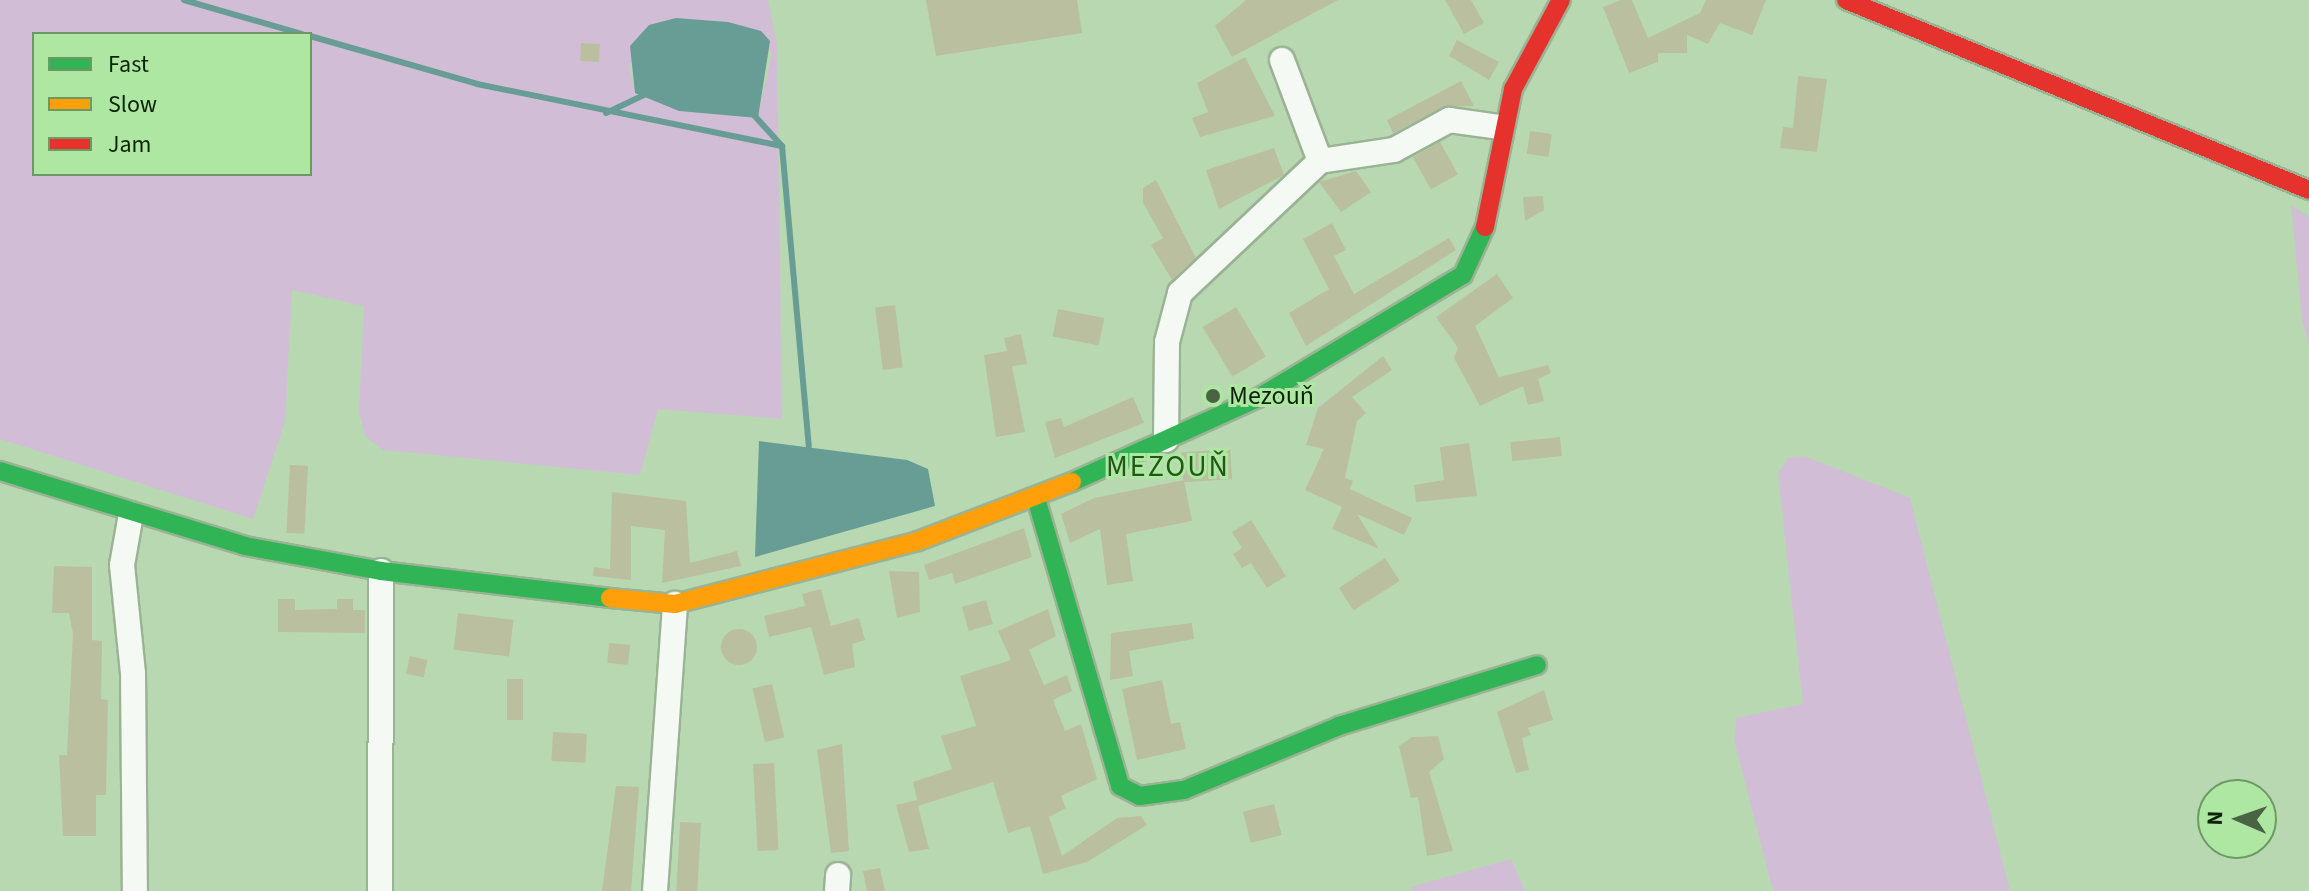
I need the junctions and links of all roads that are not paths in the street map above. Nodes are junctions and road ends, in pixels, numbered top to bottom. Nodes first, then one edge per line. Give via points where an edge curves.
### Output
1 (1561, 0) edge
2 (1846, 0) edge
3 (1282, 60) dead end
4 (1499, 127) junction
5 (1320, 161) junction
6 (2309, 190) edge
7 (1166, 440) junction
8 (0, 471) edge
9 (1036, 498) junction
10 (131, 514) junction
11 (381, 571) junction
12 (675, 604) junction
13 (1537, 665) dead end
14 (135, 891) edge
15 (380, 891) edge
16 (655, 891) edge

1 - 4 street
2 - 6 street
3 - 5 street
4 - 5 street via 1449,120 1394,150
4 - 7 street via 1480,251 1463,275 1258,398
5 - 7 street via 1180,293 1167,342
7 - 9 street
8 - 10 street
9 - 12 street via 918,541
9 - 13 street via 1120,786 1140,796 1184,790 1339,726
10 - 11 street via 245,546
10 - 14 street via 122,565 133,673
11 - 12 street
11 - 15 street
12 - 16 street

